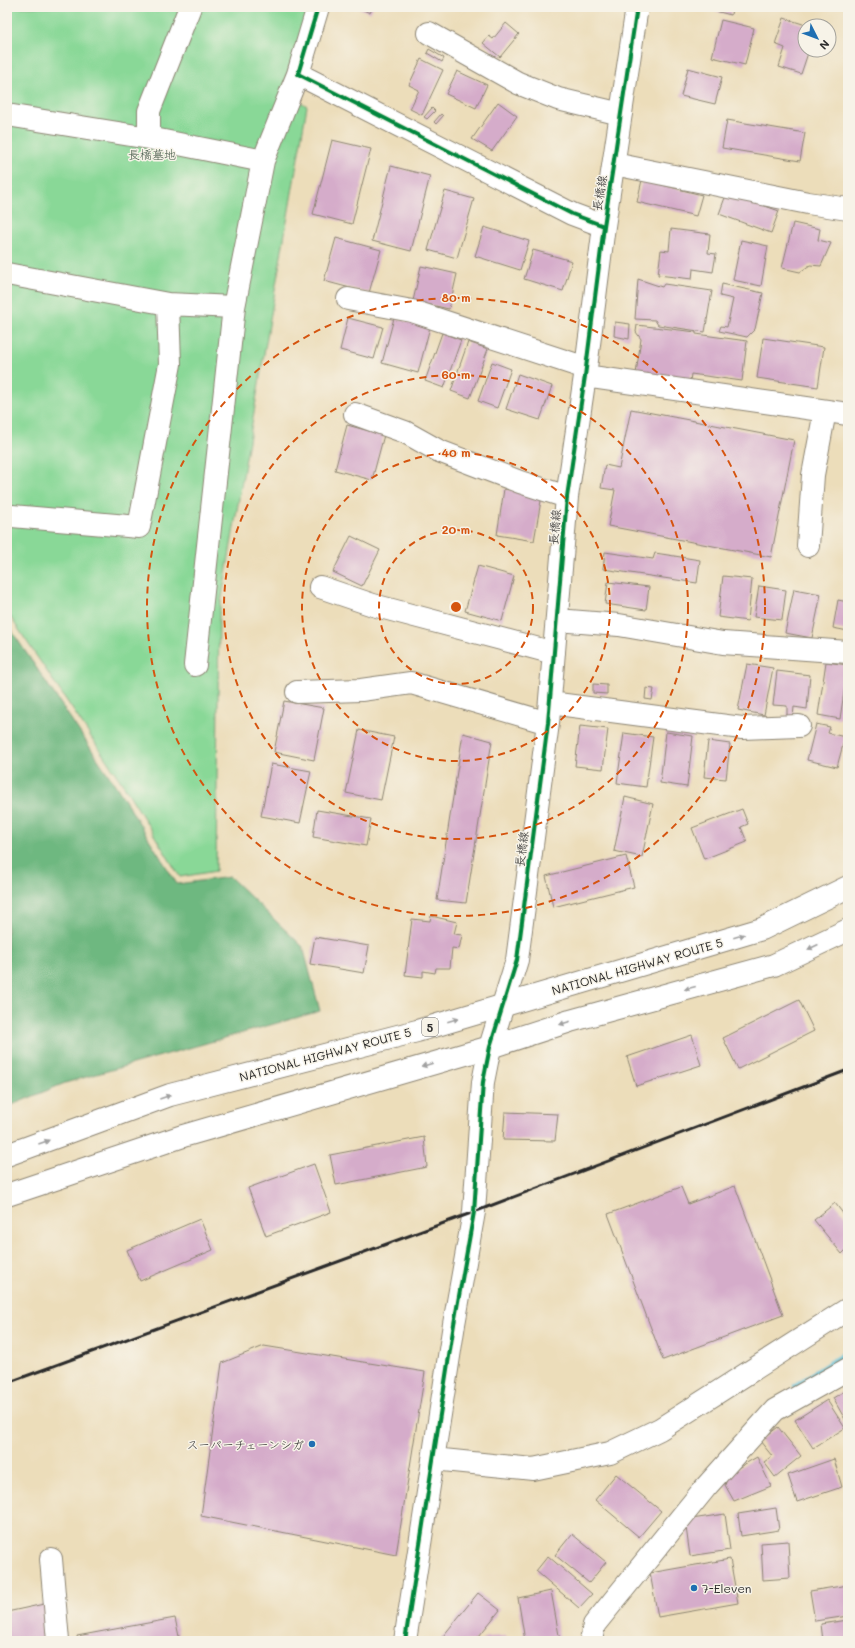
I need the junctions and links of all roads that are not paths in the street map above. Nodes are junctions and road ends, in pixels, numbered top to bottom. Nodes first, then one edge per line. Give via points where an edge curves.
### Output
1 (190, 7) edge
2 (318, 7) edge
3 (637, 7) edge
4 (429, 33) dead end
5 (298, 74) junction
6 (621, 114) junction
7 (7, 115) edge
8 (149, 138) junction
9 (263, 161) junction
10 (614, 164) junction
11 (848, 209) edge
12 (604, 226) junction
13 (7, 274) edge
14 (348, 300) dead end
15 (168, 304) junction
16 (234, 307) junction
17 (586, 372) junction
18 (825, 411) junction
19 (355, 414) dead end
20 (848, 414) edge
21 (567, 497) junction
22 (12, 516) dead end
23 (808, 546) dead end
24 (320, 587) dead end
25 (557, 620) junction
26 (848, 652) edge
27 (554, 653) junction
28 (195, 665) dead end
29 (297, 692) dead end
30 (549, 713) junction
31 (800, 726) dead end
32 (848, 887) edge
33 (848, 930) edge
34 (504, 1006) junction
35 (490, 1047) junction
36 (7, 1156) edge
37 (7, 1195) edge
38 (848, 1309) edge
39 (848, 1369) edge
40 (434, 1459) junction
41 (51, 1560) dead end
42 (58, 1641) edge
43 (405, 1641) edge
44 (591, 1641) edge

1 - 8 main road via 149,111
2 - 5 main road
3 - 6 main road, 長橋線
4 - 6 main road via 518,83 558,99
5 - 9 main road
5 - 12 main road via 572,214
6 - 10 main road, 長橋線
7 - 8 main road
8 - 9 main road
9 - 16 main road
10 - 11 main road
10 - 12 main road, 長橋線
12 - 17 main road, 長橋線
13 - 15 main road
14 - 17 main road via 412,311
15 - 16 main road
15 - 22 main road via 170,364 139,527
16 - 28 main road
17 - 18 main road
17 - 21 main road, 長橋線
18 - 20 main road
18 - 23 main road via 813,475
19 - 21 main road via 405,432 439,451
21 - 25 main road, 長橋線
24 - 27 main road via 373,606
25 - 26 main road via 619,625 723,643
25 - 27 main road, 長橋線
27 - 30 main road, 長橋線
29 - 30 main road via 361,690 411,684
30 - 31 main road via 742,728
30 - 34 main road, 長橋線 via 517,960
34 -> 32 main road, NATIONAL HIGHWAY ROUTE 5 / 5 via 762,929
33 -> 35 main road via 774,965 570,1021
34 - 35 main road, 長橋線
36 -> 34 main road, NATIONAL HIGHWAY ROUTE 5 / 5 via 170,1095
35 -> 37 main road via 183,1136
35 - 40 main road, 長橋線 via 483,1082 474,1212
38 - 40 main road via 660,1429 610,1453 533,1469
39 - 44 main road via 775,1410 705,1488 594,1625
40 - 43 main road, 長橋線
41 - 42 main road

